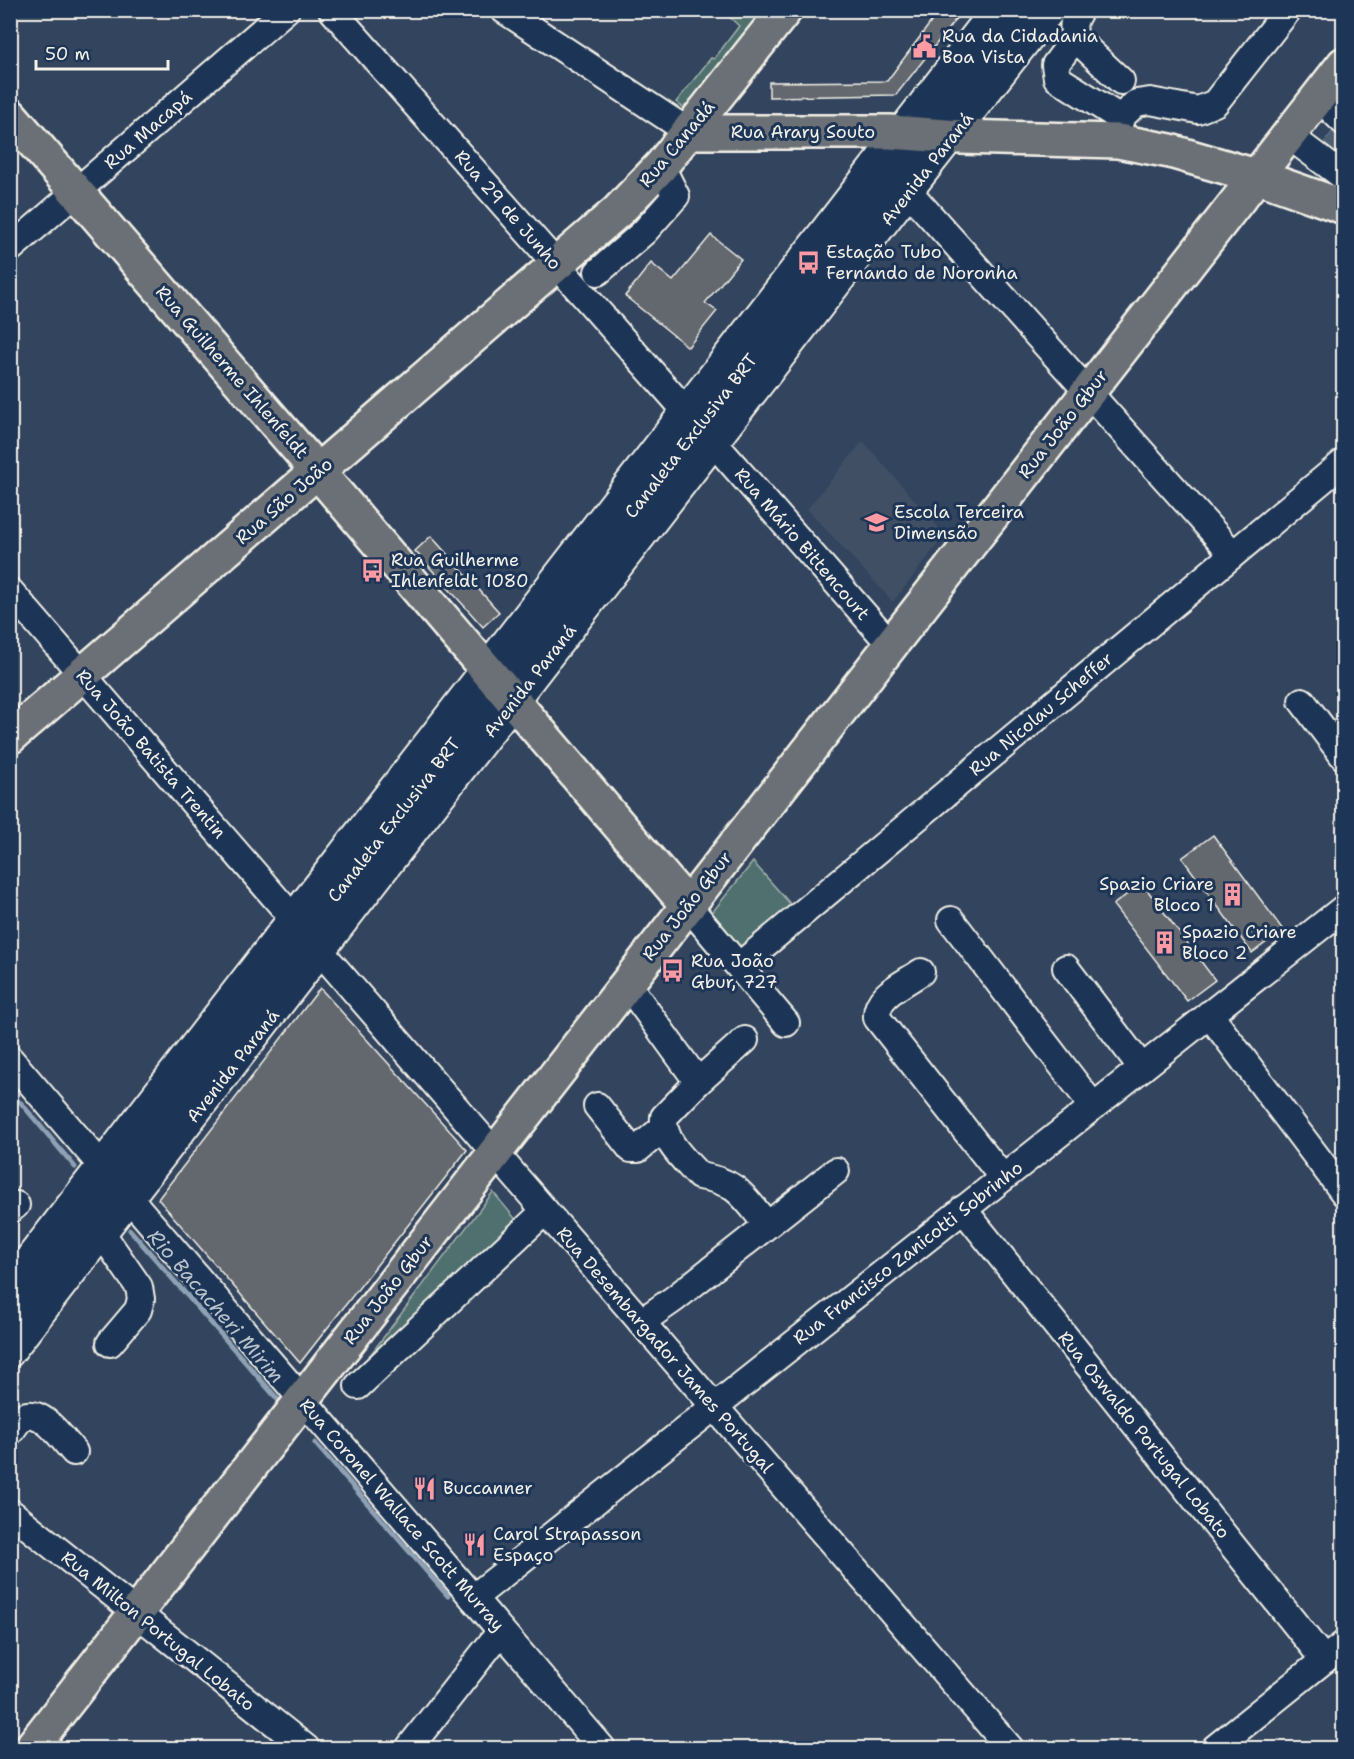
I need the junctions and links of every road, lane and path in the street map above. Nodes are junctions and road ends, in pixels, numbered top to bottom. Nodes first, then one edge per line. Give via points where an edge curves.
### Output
1 (286, 10) edge
2 (332, 10) edge
3 (504, 10) edge
4 (785, 10) edge
5 (994, 10) edge
6 (1021, 10) edge
7 (1052, 10) edge
8 (1080, 10) edge
9 (1288, 10) edge
10 (1075, 38) junction
11 (1344, 64) edge
12 (1121, 81) dead end
13 (1318, 97) junction
14 (10, 115) edge
15 (1344, 122) edge
16 (1119, 130) junction
17 (689, 132) junction
18 (925, 134) junction
19 (1288, 135) junction
20 (661, 166) junction
21 (1256, 177) junction
22 (1333, 179) edge
23 (77, 192) junction
24 (909, 192) junction
25 (606, 222) junction
26 (644, 231) junction
27 (10, 249) edge
28 (557, 266) junction
29 (598, 272) dead end
30 (1088, 392) junction
31 (685, 410) junction
32 (714, 443) junction
33 (1344, 462) edge
34 (318, 472) junction
35 (1233, 555) junction
36 (10, 591) edge
37 (891, 645) junction
38 (83, 675) junction
39 (499, 685) junction
40 (1302, 701) dead end
41 (10, 737) edge
42 (1344, 757) edge
43 (688, 906) junction
44 (1344, 908) edge
45 (292, 917) junction
46 (951, 921) dead end
47 (321, 952) junction
48 (739, 966) junction
49 (1066, 968) dead end
50 (921, 972) dead end
51 (627, 984) junction
52 (1209, 1014) junction
53 (786, 1023) dead end
54 (255, 1038) junction
55 (745, 1040) dead end
56 (10, 1059) edge
57 (1142, 1068) junction
58 (698, 1082) junction
59 (183, 1094) junction
60 (597, 1106) dead end
61 (1093, 1106) junction
62 (663, 1128) junction
63 (495, 1153) junction
64 (100, 1164) junction
65 (836, 1171) dead end
66 (1003, 1178) junction
67 (1344, 1193) edge
68 (130, 1199) junction
69 (963, 1209) junction
70 (545, 1211) junction
71 (767, 1225) junction
72 (103, 1235) junction
73 (10, 1282) edge
74 (10, 1318) edge
75 (641, 1322) junction
76 (110, 1343) dead end
77 (10, 1354) edge
78 (358, 1386) dead end
79 (303, 1399) junction
80 (714, 1406) junction
81 (10, 1432) edge
82 (74, 1452) dead end
83 (10, 1512) edge
84 (473, 1598) junction
85 (136, 1613) junction
86 (501, 1631) junction
87 (1334, 1652) edge
88 (31, 1749) edge
89 (306, 1749) edge
90 (409, 1749) edge
91 (602, 1749) edge
92 (1010, 1749) edge
93 (1215, 1749) edge

1 - 23 street, Rua Macapá
2 - 28 street, Rua 29 de Junho
3 - 17 street
4 - 17 main road, Rua Canadá
5 - 18 street, Avenida Paraná
6 - 18 street, Canaleta Exclusiva BRT
7 - 18 street, Avenida Paraná
8 - 10 street via 1072,28
9 - 16 street via 1215,103 1198,110 1150,100 1136,103
10 - 12 street
10 - 16 street via 1055,65 1056,78
11 - 13 main road, Rua João Gbur
13 - 15 street
13 - 19 main road, Rua João Gbur
14 - 23 main road, Rua Guilherme Ihlenfeldt
16 - 18 main road, Rua Arary Souto
16 - 21 main road, Rua Arary Souto via 1170,151
17 - 18 main road, Rua Arary Souto
17 - 20 main road, Rua Canadá
18 - 24 street, Avenida Paraná
18 - 31 street, Avenida Paraná
18 - 39 street, Canaleta Exclusiva BRT
19 - 21 main road, Rua João Gbur
19 - 22 street
20 - 25 main road, Rua Canadá
20 - 26 street via 676,196
21 - 22 main road, Rua Arary Souto
21 - 30 main road, Rua João Gbur
23 - 27 street, Rua Macapá
23 - 34 main road, Rua Guilherme Ihlenfeldt
24 - 30 street
24 - 32 street, Avenida Paraná
25 - 26 street
25 - 28 main road, Rua Canadá
26 - 29 street
28 - 31 street, Rua 29 de Junho
28 - 34 main road, Rua São João
30 - 35 street
30 - 37 main road, Rua João Gbur
31 - 39 street, Avenida Paraná
32 - 37 street, Rua Mário Bittencourt
32 - 39 street, Avenida Paraná
33 - 35 street, Rua Nicolau Scheffer
34 - 38 main road, Rua São João
34 - 39 main road, Rua Guilherme Ihlenfeldt
35 - 48 street, Rua Nicolau Scheffer
36 - 38 street, Rua João Batista Trentin
37 - 43 main road, Rua João Gbur
38 - 41 main road, Rua São João
38 - 45 street, Rua João Batista Trentin
39 - 43 main road
39 - 45 street, Avenida Paraná
39 - 47 street, Avenida Paraná
39 - 59 street, Canaleta Exclusiva BRT
40 - 42 street
43 - 48 street
43 - 51 main road, Rua João Gbur
44 - 52 street, Rua Francisco Zanicotti Sobrinho
45 - 64 street, Avenida Paraná
46 - 61 street
47 - 54 street, Avenida Paraná
47 - 63 street, Rua Desembargador James Portugal
48 - 53 street
49 - 57 street
50 - 66 street via 879,1001 876,1018
51 - 58 street
51 - 63 main road, Rua João Gbur
52 - 57 street, Rua Francisco Zanicotti Sobrinho
52 - 67 street
54 - 59 street
54 - 68 street, Avenida Paraná
55 - 58 street
56 - 64 street
57 - 61 street, Rua Francisco Zanicotti Sobrinho
58 - 62 street via 664,1117
59 - 74 street, Canaleta Exclusiva BRT
60 - 62 street via 631,1149 638,1149
61 - 66 street, Rua Francisco Zanicotti Sobrinho
62 - 71 street via 699,1176 736,1188
63 - 70 street, Rua Desembargador James Portugal
63 - 79 main road, Rua João Gbur
64 - 73 street, Avenida Paraná
65 - 71 street
66 - 69 street, Rua Francisco Zanicotti Sobrinho
68 - 72 street, Avenida Paraná
68 - 79 street, Rua Coronel Wallace Scott Murray
69 - 80 street, Rua Francisco Zanicotti Sobrinho
69 - 87 street, Rua Oswaldo Portugal Lobato
70 - 75 street, Rua Desembargador James Portugal
70 - 78 street
71 - 75 street
72 - 76 street via 139,1287 141,1299 138,1310
72 - 77 street, Avenida Paraná
75 - 80 street, Rua Desembargador James Portugal
79 - 84 street, Rua Coronel Wallace Scott Murray
79 - 85 main road, Rua João Gbur
80 - 84 street, Rua Francisco Zanicotti Sobrinho
80 - 92 street, Rua Desembargador James Portugal
81 - 82 street via 22,1418 43,1418
83 - 85 street, Rua Milton Portugal Lobato
84 - 86 street, Rua Coronel Wallace Scott Murray
85 - 88 main road, Rua João Gbur
85 - 89 street, Rua Milton Portugal Lobato
86 - 90 street
86 - 91 street, Rua Coronel Wallace Scott Murray
87 - 93 street

